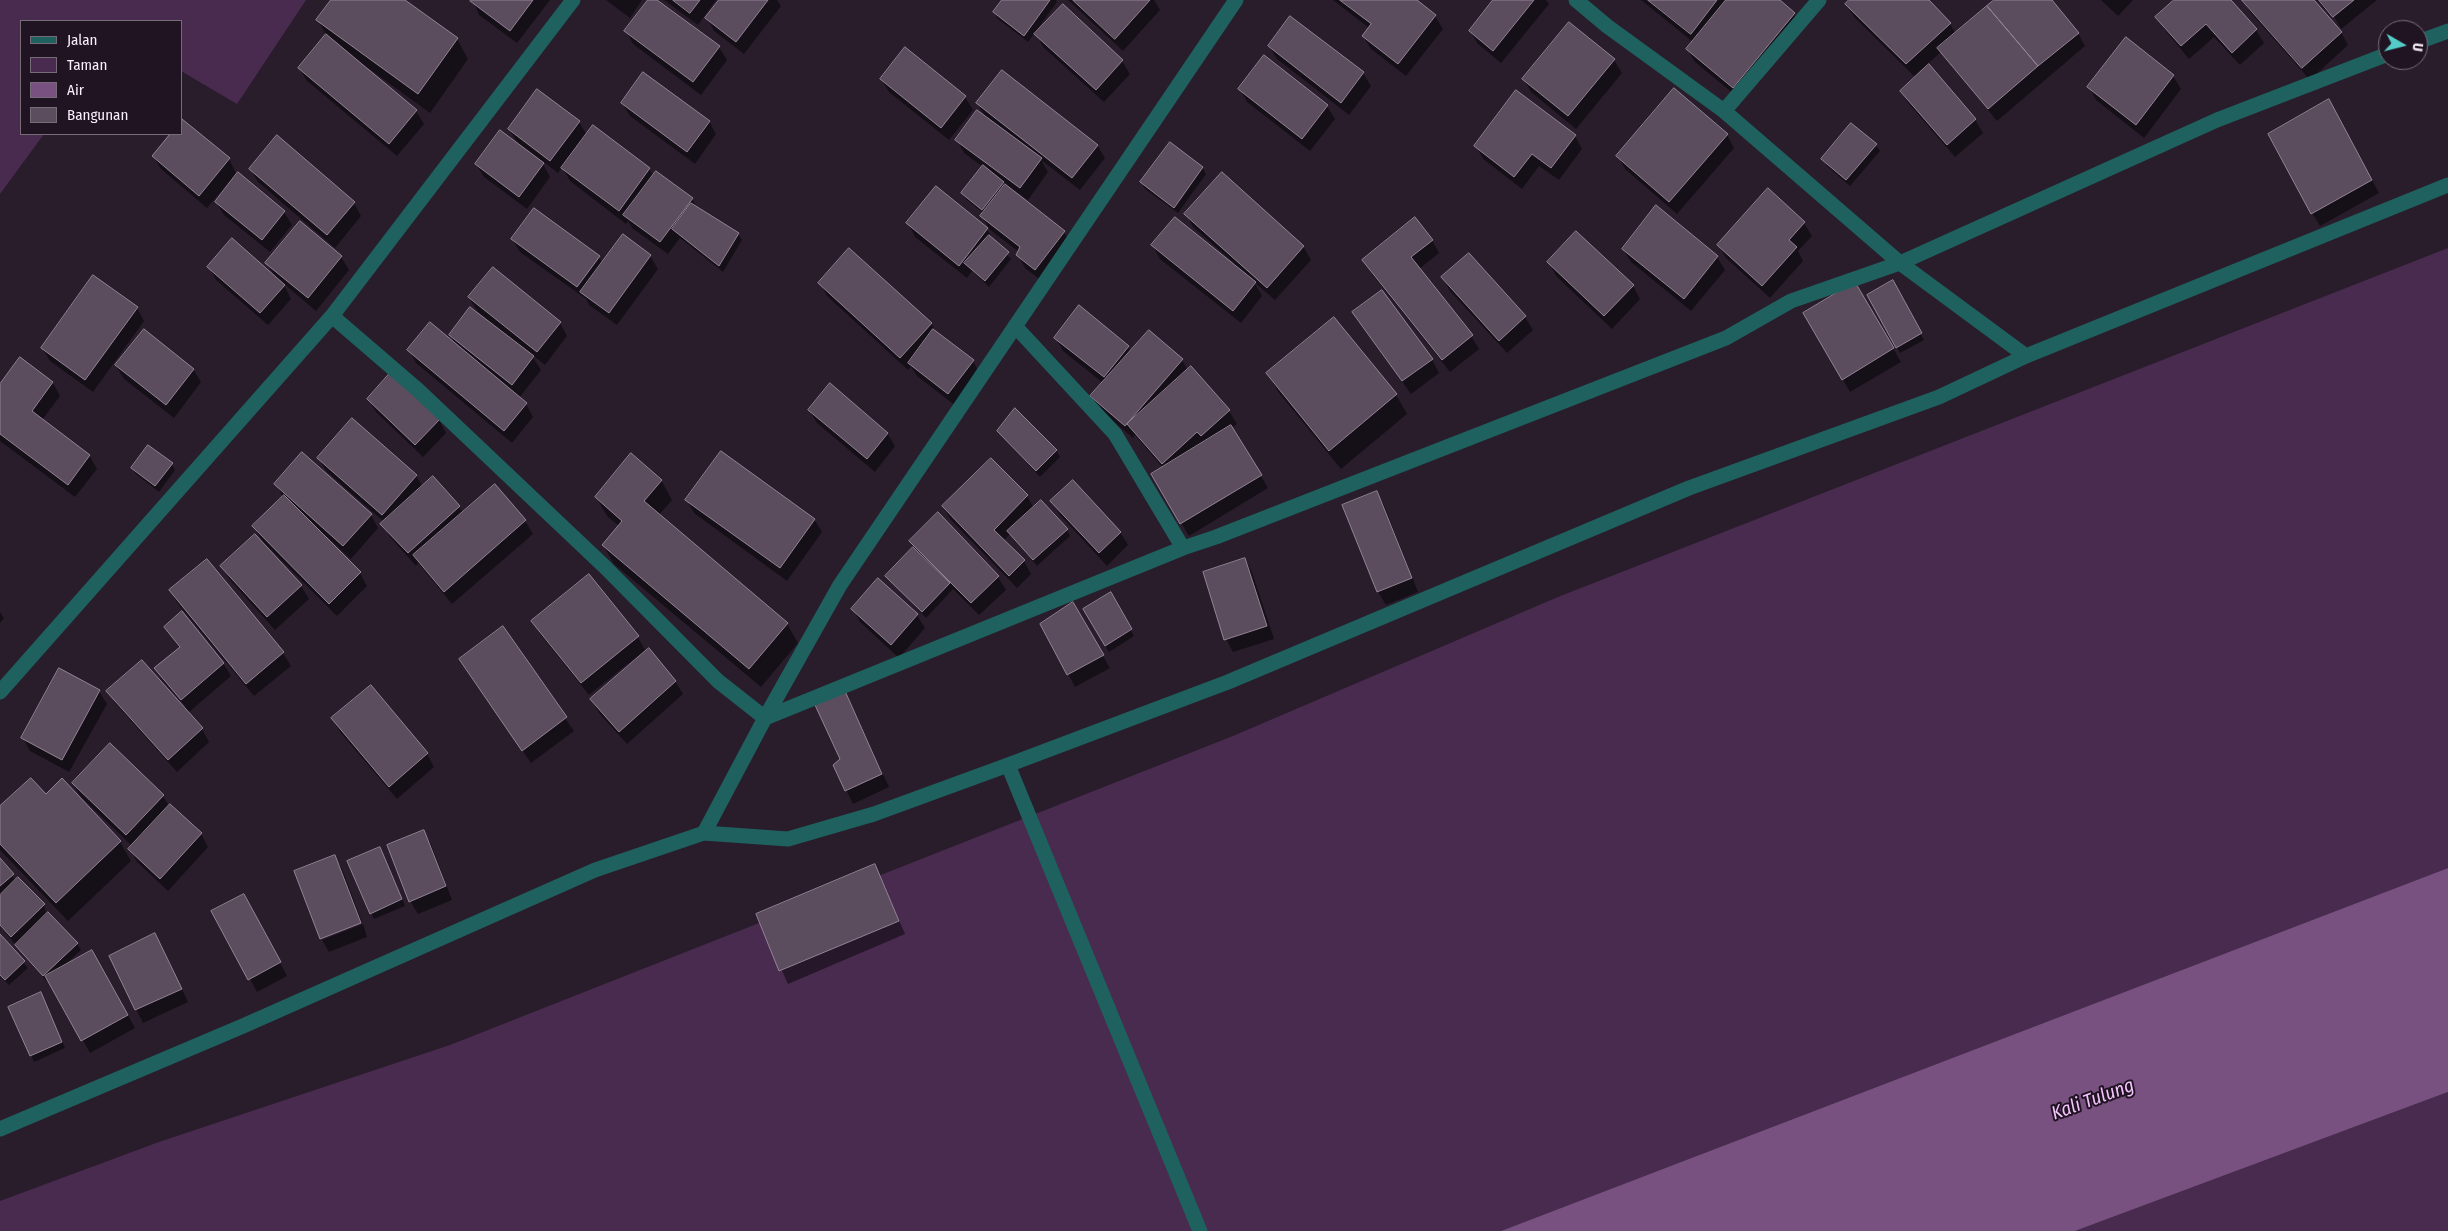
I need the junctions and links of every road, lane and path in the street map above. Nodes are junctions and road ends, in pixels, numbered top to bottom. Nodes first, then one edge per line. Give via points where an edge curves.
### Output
1 (574, 0) edge
2 (1236, 0) edge
3 (1576, 0) edge
4 (1819, 0) edge
5 (2448, 31) edge
6 (2428, 38) edge
7 (2378, 58) edge
8 (1724, 110) junction
9 (2448, 185) edge
10 (1900, 263) junction
11 (332, 316) junction
12 (1015, 326) junction
13 (2026, 356) junction
14 (1183, 548) junction
15 (0, 692) edge
16 (765, 718) junction
17 (1008, 765) junction
18 (704, 833) junction
19 (0, 1129) edge
20 (1200, 1231) edge

1 - 11 street
2 - 12 street
3 - 8 street
4 - 8 street
5 - 6 street
7 - 10 street via 2217,120
8 - 10 street
9 - 13 street
10 - 13 street
10 - 14 street via 1791,301 1726,338 1608,386
11 - 15 street
11 - 16 street via 418,390 540,505 718,681
12 - 14 street via 1115,434
12 - 16 street via 840,585
13 - 17 street via 1939,397 1689,488 1228,682
14 - 16 street
16 - 18 street
17 - 18 street via 874,814 788,839
17 - 20 street
18 - 19 street via 596,870

